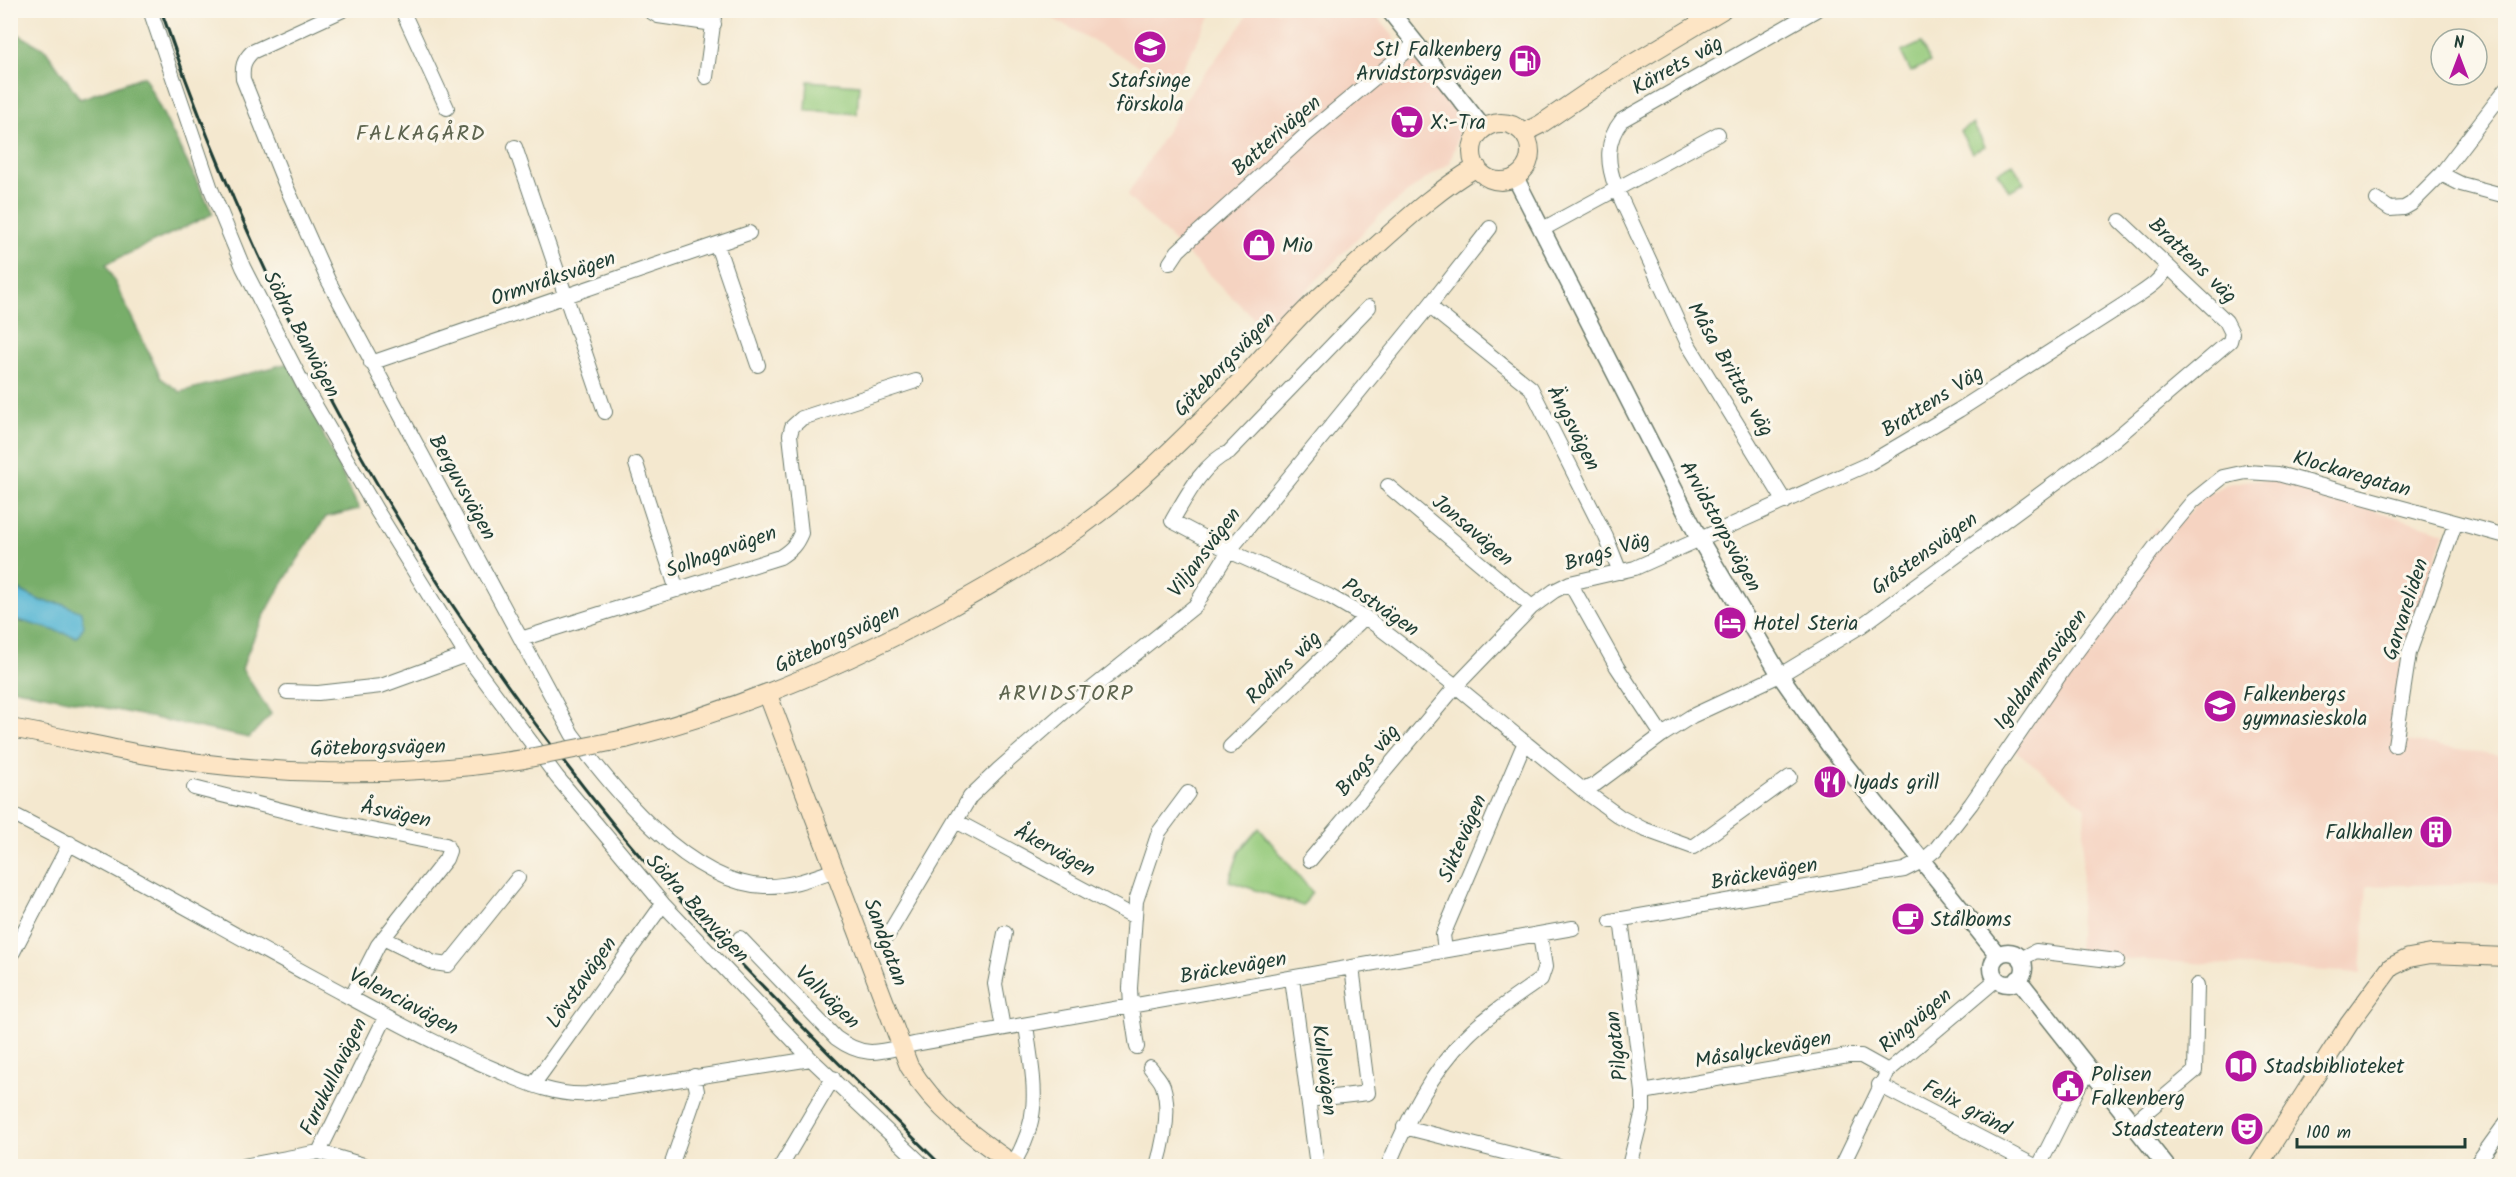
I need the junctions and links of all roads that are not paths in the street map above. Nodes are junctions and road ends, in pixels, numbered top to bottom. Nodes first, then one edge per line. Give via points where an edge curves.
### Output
1 (150, 10) edge
2 (343, 10) edge
3 (402, 10) edge
4 (1722, 10) edge
5 (1816, 10) edge
6 (651, 11) edge
7 (1394, 12) edge
8 (714, 17) edge
9 (1415, 44) junction
10 (706, 77) dead end
11 (2505, 89) edge
12 (447, 108) dead end
13 (1484, 129) junction
14 (1522, 133) junction
15 (1718, 135) dead end
16 (515, 147) dead end
17 (1477, 167) junction
18 (2441, 174) junction
19 (1515, 177) junction
20 (1616, 188) junction
21 (2505, 196) edge
22 (2377, 200) dead end
23 (2120, 221) dead end
24 (1490, 228) dead end
25 (1541, 230) junction
26 (749, 233) dead end
27 (717, 245) junction
28 (1170, 263) dead end
29 (2167, 266) junction
30 (567, 296) junction
31 (1429, 306) junction
32 (1369, 307) dead end
33 (2232, 333) joint
34 (371, 363) junction
35 (758, 365) dead end
36 (916, 381) dead end
37 (605, 412) dead end
38 (636, 464) dead end
39 (1388, 486) dead end
40 (2193, 501) joint
41 (1785, 502) junction
42 (2455, 524) junction
43 (2505, 536) edge
44 (1700, 540) junction
45 (1229, 550) junction
46 (1620, 572) junction
47 (1570, 583) junction
48 (677, 590) junction
49 (1532, 607) junction
50 (1365, 617) junction
51 (521, 639) junction
52 (466, 655) junction
53 (1780, 675) junction
54 (1456, 686) junction
55 (287, 692) dead end
56 (768, 695) junction
57 (10, 716) edge
58 (10, 728) edge
59 (1662, 735) junction
60 (62, 737) junction
61 (1525, 742) junction
62 (2395, 745) dead end
63 (1230, 747) dead end
64 (1790, 777) dead end
65 (194, 788) dead end
66 (1582, 790) junction
67 (1188, 793) dead end
68 (10, 813) edge
69 (956, 821) junction
70 (70, 843) junction
71 (1310, 860) dead end
72 (1922, 861) junction
73 (835, 870) junction
74 (518, 878) dead end
75 (663, 904) junction
76 (1135, 917) junction
77 (1616, 920) joint
78 (1573, 928) dead end
79 (1005, 933) dead end
80 (1540, 934) junction
81 (888, 935) dead end
82 (383, 938) junction
83 (740, 938) dead end
84 (1445, 950) junction
85 (13, 952) dead end
86 (1998, 955) junction
87 (2505, 957) edge
88 (2021, 959) junction
89 (2117, 961) dead end
90 (1352, 967) junction
91 (1292, 978) junction
92 (1997, 979) junction
93 (2018, 980) junction
94 (2198, 985) dead end
95 (351, 998) junction
96 (1131, 1007) junction
97 (385, 1018) junction
98 (1026, 1025) junction
99 (1003, 1029) junction
100 (901, 1046) junction
101 (1137, 1047) dead end
102 (811, 1059) junction
103 (1150, 1067) dead end
104 (1887, 1071) junction
105 (2090, 1072) junction
106 (694, 1076) junction
107 (833, 1078) junction
108 (533, 1085) junction
109 (1879, 1085) junction
110 (1643, 1092) junction
111 (1308, 1100) junction
112 (2505, 1123) edge
113 (2132, 1124) junction
114 (1404, 1126) junction
115 (319, 1152) junction
116 (1537, 1164) edge
117 (1014, 1165) edge
118 (243, 1167) edge
119 (367, 1167) edge
120 (670, 1167) edge
121 (781, 1167) edge
122 (924, 1167) edge
123 (1157, 1167) edge
124 (1317, 1167) edge
125 (1388, 1167) edge
126 (1559, 1167) edge
127 (1629, 1167) edge
128 (1842, 1167) edge
129 (2035, 1167) edge
130 (2039, 1167) edge
131 (2166, 1167) edge
132 (2258, 1167) edge
133 (2475, 1167) edge

1 - 52 street, Södra Banvägen via 211,189 243,267 304,386
2 - 34 street, Berguvsvägen via 252,52 242,67 243,79 286,186
3 - 12 street
4 - 14 main road
5 - 20 street, Kärrets väg via 1622,120 1614,129 1609,153
6 - 8 street via 669,19
7 - 9 street
8 - 10 street
9 - 13 street
9 - 28 street, Batterivägen via 1308,133 1178,251
11 - 18 street
13 - 14 main road via 1504,123
13 - 17 main road via 1473,146
14 - 19 main road via 1530,155
15 - 20 street
16 - 30 street
17 - 19 main road via 1496,180
17 - 56 main road, Göteborgsvägen via 1428,201 1311,305 1216,406 1101,513 1006,578 899,635
18 - 21 street
18 - 22 street via 2404,208 2390,209
19 - 25 street, Arvidstorpsvägen
20 - 25 street
20 - 41 street, Måsa Brittas väg via 1688,344
23 - 29 street, Brattens väg
24 - 31 street, Viljansvägen
25 - 44 street, Arvidstorpsvägen
26 - 27 street, Ormvråksvägen
27 - 30 street, Ormvråksvägen
27 - 35 street
29 - 33 street, Brattens väg via 2226,321
29 - 41 street, Brattens Väg via 2164,274 2137,296 1950,416 1866,465
30 - 34 street, Ormvråksvägen
30 - 37 street
31 - 45 street, Viljansvägen
31 - 46 street, Ängsvägen via 1531,388
32 - 45 street, Postvägen via 1229,452 1217,457 1172,521
33 - 53 street, Gråstensvägen via 2225,346 2115,439 1861,626
34 - 51 street, Berguvsvägen
36 - 48 street, Solhagavägen via 794,423 790,435 801,533 796,545 780,557
38 - 48 street
39 - 49 street, Jonsavägen
40 - 42 street, Klockaregatan via 2223,477 2258,472 2278,474
40 - 72 street, Igeldammsvägen via 2063,670 1971,804
41 - 44 street, Brattens Väg
42 - 43 street, Klockaregatan
42 - 62 street, Garvareliden via 2409,653
44 - 46 street, Brags Väg
44 - 53 street, Arvidstorpsvägen
45 - 50 street, Postvägen
45 - 69 street, Viljansvägen via 1195,606 998,770 970,797
46 - 47 street, Brags Väg
47 - 49 street, Brags Väg
47 - 59 street via 1617,667
48 - 51 street, Solhagavägen
49 - 54 street, Brags Väg
50 - 54 street, Postvägen
50 - 63 street, Rodins väg
51 - 73 street, Berguvsvägen via 572,734 590,759 647,821 684,854 714,873 764,886 800,882
52 - 55 street via 381,686
52 - 75 street, Södra Banvägen via 557,777
53 - 59 street, Gråstensvägen via 1692,716
53 - 72 street, Arvidstorpsvägen via 1829,745
54 - 61 street, Postvägen
54 - 71 street, Brags väg
56 - 60 main road, Göteborgsvägen, bridge via 625,739 437,771 303,771 209,764
56 - 73 main road, Sandgatan
57 - 60 main road, Göteborgsvägen
58 - 60 main road, Göteborgsvägen
59 - 66 street, Gråstensvägen
61 - 66 street, Postvägen
61 - 84 street, Siktevägen via 1443,935
64 - 66 street, Postvägen via 1694,847 1628,821
65 - 82 street, Åsvägen via 317,819 446,845 446,859
67 - 76 street via 1159,832 1136,901
68 - 70 street, Valenciavägen
69 - 76 street, Åkervägen
69 - 81 street, Viljansvägen
70 - 85 street
70 - 95 street, Valenciavägen
72 - 77 street, Bräckevägen via 1904,870
72 - 86 street, Arvidstorpsvägen
73 - 100 main road, Sandgatan
74 - 82 street via 448,965 434,963
75 - 102 street, Södra Banvägen
75 - 108 street, Lövstavägen
76 - 96 street
77 - 110 street, Pilgatan
78 - 80 street, Bräckevägen
79 - 99 street via 994,984
80 - 84 street, Bräckevägen
80 - 114 street via 1545,967 1541,979 1466,1037
82 - 95 street, Åsvägen
83 - 100 street, Vallvägen via 850,1049 882,1052
84 - 90 street, Bräckevägen
86 - 88 street via 2013,953
86 - 92 street via 1992,970
87 - 132 main road via 2431,954 2391,967 2349,1024
88 - 89 street via 2036,951
88 - 93 street via 2023,972
90 - 91 street, Bräckevägen
90 - 111 street via 1368,1093
91 - 96 street, Bräckevägen
91 - 111 street, Kullevägen
92 - 93 street via 2005,983
92 - 104 street, Ringvägen
93 - 105 street
94 - 113 street via 2195,1071
95 - 97 street, Valenciavägen
96 - 98 street, Bräckevägen
96 - 101 street
97 - 108 street, Valenciavägen
97 - 115 street, Furukullavägen
98 - 99 street, Bräckevägen
98 - 117 street via 1035,1098 1033,1120
99 - 100 street, Bräckevägen
100 - 117 main road, Sandgatan via 909,1066 931,1097 958,1123
102 - 106 street, Valenciavägen
102 - 107 street, Södra Banvägen
103 - 123 street via 1163,1085 1166,1103
104 - 109 street, Ringvägen
104 - 110 street, Måsalyckevägen via 1861,1056 1848,1056
105 - 113 street
105 - 130 street via 2079,1086
106 - 108 street, Valenciavägen via 572,1095
106 - 120 street via 697,1091
107 - 121 street
107 - 122 street, Södra Banvägen
109 - 128 street, Ringvägen
109 - 129 street, Felix gränd
110 - 127 street, Pilgatan via 1643,1111
111 - 124 street, Kullevägen
112 - 133 street
113 - 131 street
114 - 116 street
114 - 125 street
115 - 118 street
115 - 119 street
116 - 126 street

